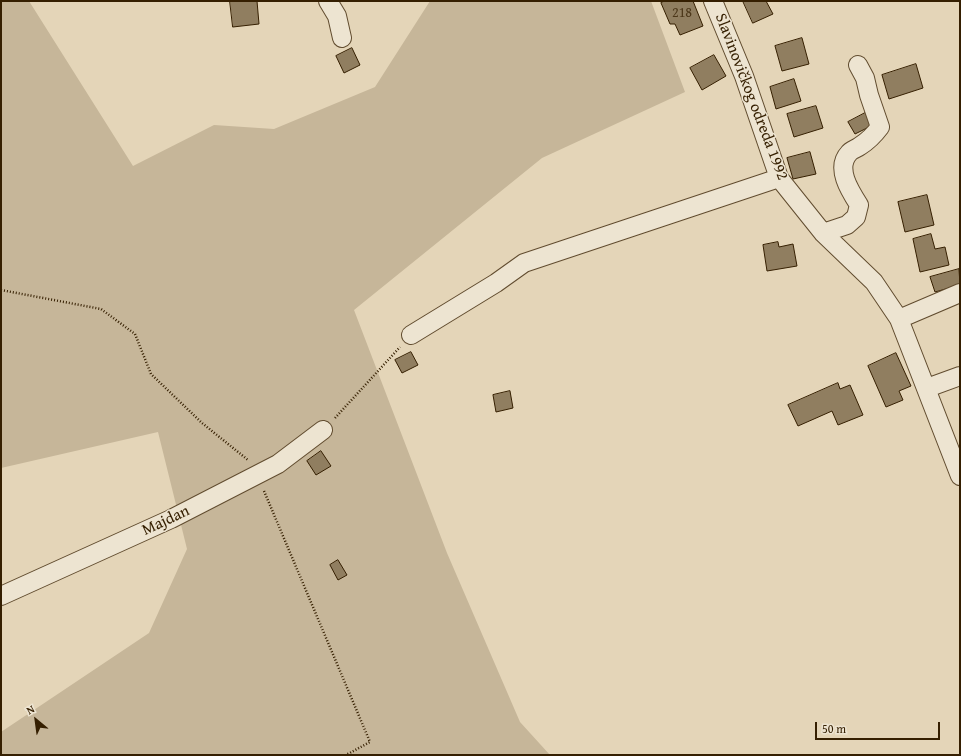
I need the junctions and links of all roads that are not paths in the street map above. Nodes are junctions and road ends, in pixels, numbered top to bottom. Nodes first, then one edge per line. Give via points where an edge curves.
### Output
1 (328, 1) edge
2 (714, 1) edge
3 (342, 38) dead end
4 (858, 65) dead end
5 (779, 178) junction
6 (823, 233) junction
7 (960, 293) edge
8 (899, 319) junction
9 (411, 334) road end
10 (960, 376) edge
11 (927, 388) junction
12 (323, 430) road end
13 (960, 476) edge
14 (1, 596) edge

1 - 3 street via 337,16
2 - 5 street, Slavinovičkog odreda 1992 via 744,76
4 - 6 street via 865,78 880,127 874,136 849,152 843,165 844,177 859,205 856,217 847,225
5 - 6 street, Slavinovičkog odreda 1992
5 - 9 street via 524,263 496,283
6 - 8 street, Slavinovičkog odreda 1992 via 874,282
7 - 8 street
8 - 11 street, Slavinovičkog odreda 1992
10 - 11 street
11 - 13 street, Slavinovičkog odreda 1992
12 - 14 street, Majdan via 278,464 257,475 171,519

